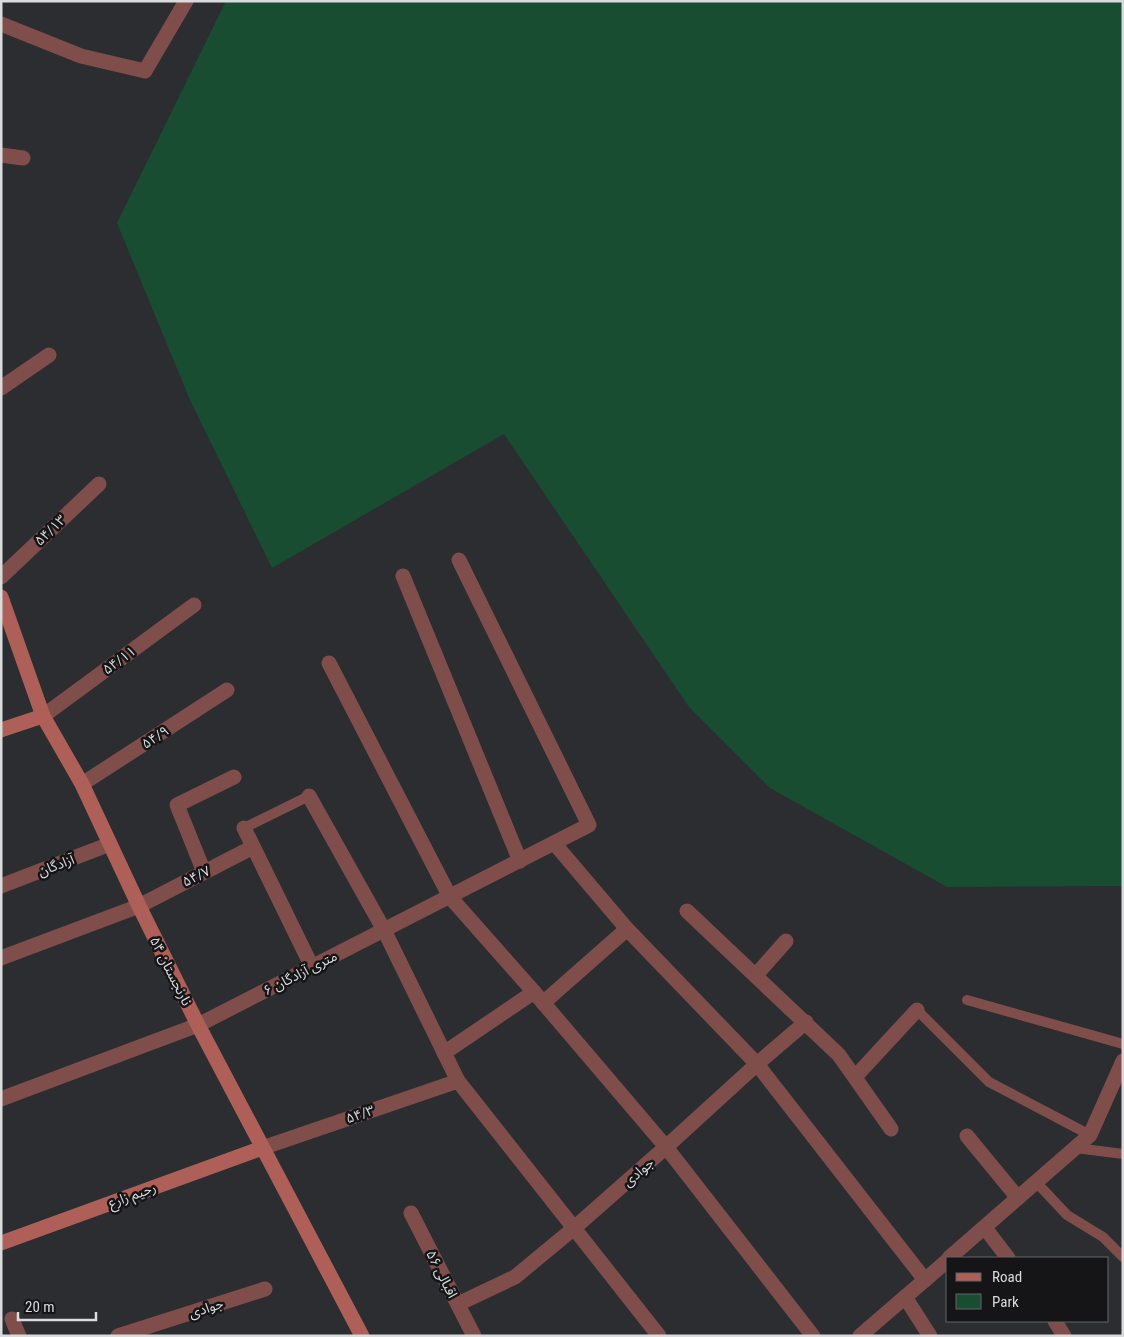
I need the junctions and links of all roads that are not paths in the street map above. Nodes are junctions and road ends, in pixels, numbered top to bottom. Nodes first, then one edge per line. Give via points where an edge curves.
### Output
1 (186, 1) edge
2 (1, 24) edge
3 (1, 155) edge
4 (23, 158) dead end
5 (49, 355) dead end
6 (1, 388) edge
7 (98, 484) dead end
8 (459, 560) dead end
9 (403, 576) dead end
10 (1, 577) edge
11 (1, 597) edge
12 (194, 605) dead end
13 (328, 663) dead end
14 (227, 690) dead end
15 (43, 716) junction
16 (1, 730) edge
17 (234, 777) dead end
18 (82, 784) junction
19 (308, 796) joint
20 (244, 828) joint
21 (554, 843) junction
22 (110, 844) junction
23 (253, 847) junction
24 (520, 861) junction
25 (204, 872) junction
26 (1, 886) edge
27 (450, 897) junction
28 (139, 906) junction
29 (687, 910) dead end
30 (627, 929) junction
31 (384, 930) junction
32 (786, 941) dead end
33 (1, 958) edge
34 (312, 967) junction
35 (756, 975) junction
36 (539, 998) junction
37 (967, 1000) dead end
38 (917, 1010) joint
39 (806, 1022) junction
40 (198, 1025) junction
41 (1123, 1044) edge
42 (444, 1053) junction
43 (1123, 1061) edge
44 (757, 1064) junction
45 (855, 1077) junction
46 (458, 1081) junction
47 (1, 1099) edge
48 (891, 1129) dead end
49 (1090, 1135) junction
50 (967, 1136) dead end
51 (666, 1147) junction
52 (262, 1148) junction
53 (1076, 1148) junction
54 (1123, 1154) edge
55 (1037, 1183) junction
56 (1018, 1198) junction
57 (411, 1213) dead end
58 (984, 1228) junction
59 (573, 1229) junction
60 (1, 1243) edge
61 (951, 1257) edge
62 (1007, 1257) edge
63 (1123, 1257) edge
64 (946, 1262) edge
65 (925, 1280) junction
66 (265, 1289) dead end
67 (905, 1297) junction
68 (458, 1304) junction
69 (12, 1319) dead end
70 (1056, 1322) edge
71 (19, 1336) edge
72 (118, 1336) edge
73 (362, 1336) edge
74 (474, 1336) edge
75 (659, 1336) edge
76 (813, 1336) edge
77 (860, 1336) edge
78 (930, 1336) edge
79 (1064, 1336) edge

1 - 2 street via 145,71 81,56
3 - 4 street
5 - 6 street
7 - 10 street, ۵۴/۱۳
8 - 21 street, ۶ متری آزادگان via 590,825
9 - 24 street
11 - 15 street, نارنجستان ۵۴
12 - 15 street, ۵۴/۱۱
13 - 27 street
14 - 18 street, ۵۴/۹
15 - 16 street
15 - 18 street, نارنجستان ۵۴
17 - 25 street via 177,805
18 - 22 street, نارنجستان ۵۴
19 - 20 lane
19 - 31 street
20 - 23 street
21 - 24 street, ۶ متری آزادگان
21 - 30 street
22 - 26 street, آزادگان
22 - 28 street, نارنجستان ۵۴
23 - 25 street, ۵۴/۷
23 - 34 street
24 - 27 street, ۶ متری آزادگان
25 - 28 street, ۵۴/۷
27 - 31 street, ۶ متری آزادگان
27 - 36 street
28 - 33 street, ۵۴/۷
28 - 40 street, نارنجستان ۵۴
29 - 35 street
30 - 36 street
30 - 44 street
31 - 34 street, ۶ متری آزادگان
31 - 42 street
32 - 35 street
34 - 40 street, ۶ متری آزادگان
35 - 39 street
36 - 42 street
36 - 51 street
37 - 41 lane
38 - 45 street
38 - 49 lane via 989,1082
39 - 44 street, جوادی
39 - 45 street via 840,1055
40 - 47 street, ۶ متری آزادگان
40 - 52 street, نارنجستان ۵۴
42 - 46 street
43 - 49 street
44 - 51 street, جوادی
44 - 65 street
45 - 48 street
46 - 52 street, ۵۴/۳
46 - 59 street
49 - 53 street
50 - 56 street
51 - 59 street, جوادی
51 - 76 street
52 - 60 street, رحیم زارع
52 - 73 street, نارنجستان ۵۴
53 - 54 lane
53 - 55 street
55 - 56 street
55 - 63 lane via 1067,1215 1103,1237
56 - 58 street
57 - 68 street, اقبالی ۵۶
58 - 61 street
58 - 62 street
59 - 68 street, جوادی via 516,1278
59 - 75 street
64 - 65 street
65 - 67 street
66 - 72 street, جوادی
67 - 77 street
67 - 78 street
68 - 74 street, اقبالی ۵۶
69 - 71 street
70 - 79 street

